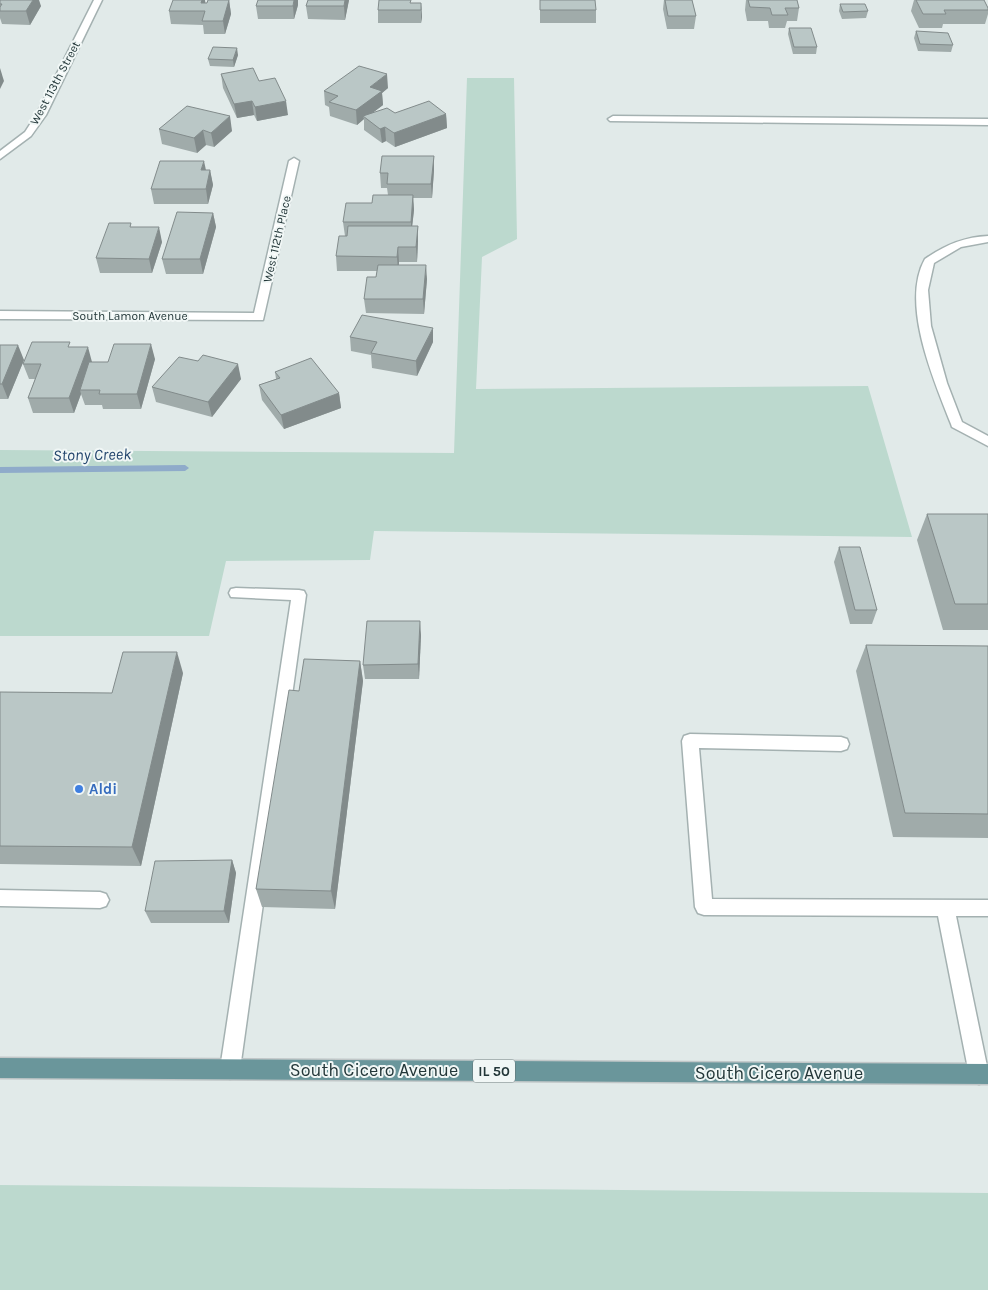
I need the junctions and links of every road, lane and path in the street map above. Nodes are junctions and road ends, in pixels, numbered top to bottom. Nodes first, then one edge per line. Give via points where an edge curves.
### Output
1 (98, 0) edge
2 (613, 119) dead end
3 (988, 122) edge
4 (0, 156) edge
5 (294, 161) dead end
6 (988, 240) edge
7 (0, 315) edge
8 (259, 317) joint
9 (988, 442) edge
10 (236, 593) dead end
11 (841, 744) dead end
12 (0, 898) edge
13 (100, 900) dead end
14 (945, 907) junction
15 (988, 908) edge
16 (0, 1068) edge
17 (230, 1070) junction
18 (984, 1074) edge

1 - 4 street, West 113th Street via 41,115 28,134
2 - 3 street
5 - 8 street, West 112th Place
6 - 9 street via 953,244 929,261 922,290 925,326 940,383 956,424
7 - 8 street, South Lamon Avenue
10 - 17 street via 298,595
11 - 14 street via 690,741 704,907
12 - 13 street
14 - 15 street
14 - 18 street
16 - 17 main road, South Cicero Avenue / IL 50
17 - 18 main road, South Cicero Avenue / IL 50

